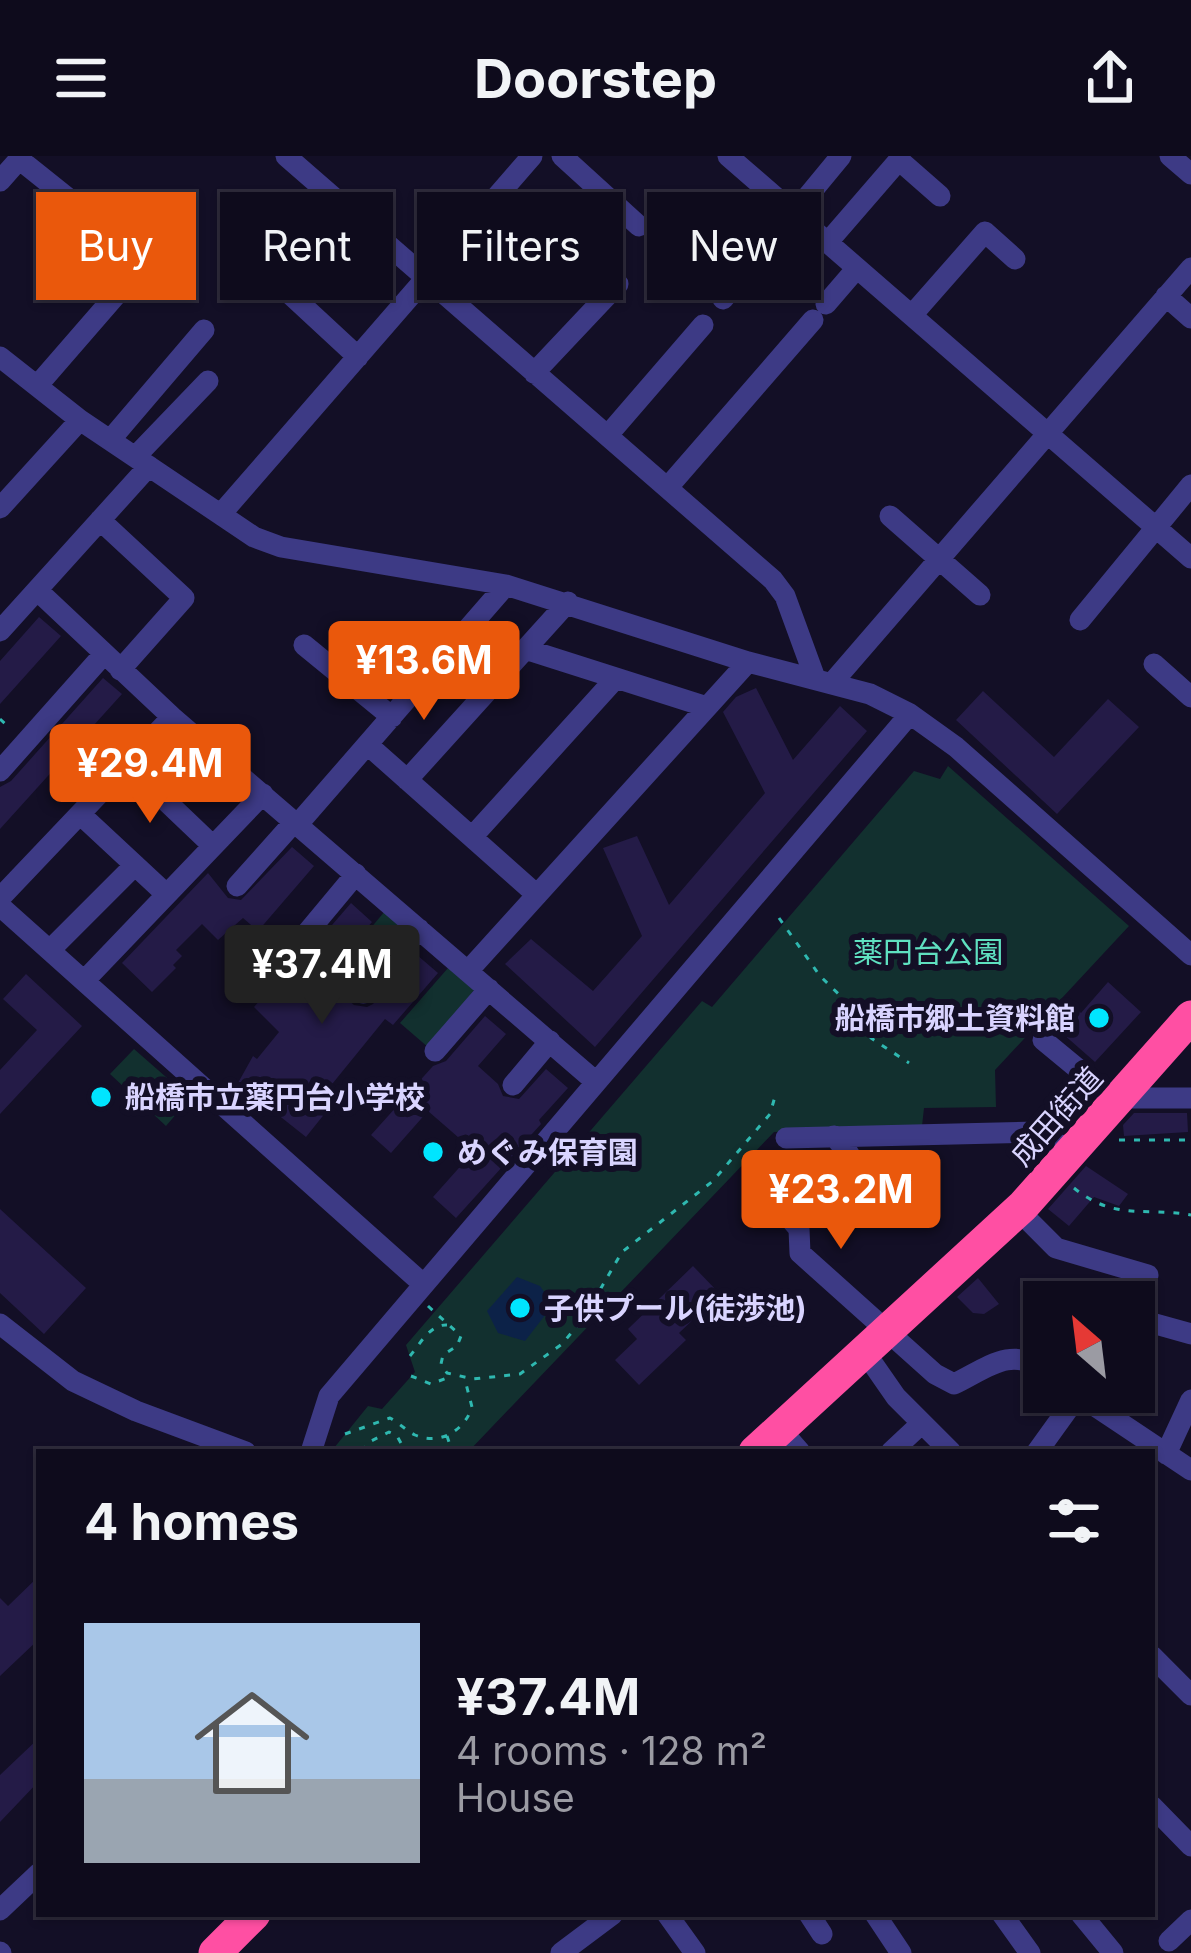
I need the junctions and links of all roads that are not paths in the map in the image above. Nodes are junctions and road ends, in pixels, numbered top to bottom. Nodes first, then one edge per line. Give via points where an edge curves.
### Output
1 (286, 156) edge
2 (532, 156) edge
3 (562, 156) edge
4 (841, 156) edge
5 (1170, 156) edge
6 (731, 157) edge
7 (21, 158) edge
8 (1191, 174) edge
9 (0, 181) edge
10 (62, 192) edge
11 (501, 192) edge
12 (770, 192) edge
13 (811, 192) edge
14 (940, 196) dead end
15 (639, 226) dead end
16 (821, 236) edge
17 (828, 242) junction
18 (1015, 259) dead end
19 (857, 268) junction
20 (1191, 268) edge
21 (417, 270) edge
22 (417, 288) edge
23 (1166, 296) junction
24 (112, 300) edge
25 (296, 300) edge
26 (451, 300) edge
27 (603, 300) edge
28 (912, 315) junction
29 (1191, 318) edge
30 (704, 325) dead end
31 (204, 330) dead end
32 (0, 357) edge
33 (358, 357) junction
34 (534, 373) junction
35 (208, 380) dead end
36 (38, 386) junction
37 (177, 412) junction
38 (80, 420) junction
39 (195, 429) dead end
40 (1048, 433) junction
41 (608, 435) junction
42 (111, 439) junction
43 (142, 461) junction
44 (1191, 485) edge
45 (668, 487) junction
46 (0, 508) edge
47 (221, 514) junction
48 (890, 516) dead end
49 (100, 520) junction
50 (1157, 529) junction
51 (1191, 558) edge
52 (939, 559) junction
53 (506, 585) junction
54 (37, 590) junction
55 (980, 595) dead end
56 (568, 602) junction
57 (1080, 620) dead end
58 (0, 631) edge
59 (304, 645) dead end
60 (525, 649) junction
61 (112, 662) junction
62 (748, 662) junction
63 (1154, 664) dead end
64 (616, 678) junction
65 (823, 681) junction
66 (1191, 697) edge
67 (707, 707) junction
68 (910, 714) junction
69 (392, 716) junction
70 (172, 717) junction
71 (368, 745) junction
72 (127, 764) junction
73 (0, 771) edge
74 (407, 780) junction
75 (263, 794) junction
76 (80, 814) junction
77 (297, 822) junction
78 (472, 837) junction
79 (213, 846) junction
80 (135, 865) junction
81 (356, 874) junction
82 (237, 886) dead end
83 (166, 894) junction
84 (537, 895) junction
85 (0, 902) edge
86 (419, 928) junction
87 (301, 940) dead end
88 (50, 950) junction
89 (1191, 955) edge
90 (468, 971) junction
91 (84, 981) junction
92 (489, 989) junction
93 (363, 993) dead end
94 (1191, 1017) edge
95 (1042, 1040) dead end
96 (550, 1041) junction
97 (435, 1051) dead end
98 (596, 1082) junction
99 (513, 1085) dead end
100 (1191, 1098) edge
101 (1119, 1100) junction
102 (834, 1136) junction
103 (786, 1138) dead end
104 (1068, 1166) junction
105 (775, 1201) dead end
106 (872, 1201) dead end
107 (1018, 1210) junction
108 (1148, 1275) dead end
109 (426, 1295) junction
110 (0, 1324) edge
111 (1155, 1324) edge
112 (1191, 1334) edge
113 (875, 1341) junction
114 (1023, 1361) edge
115 (1191, 1400) edge
116 (1063, 1413) edge
117 (1106, 1413) edge
118 (922, 1423) junction
119 (778, 1444) edge
120 (238, 1449) edge
121 (312, 1449) edge
122 (894, 1449) edge
123 (948, 1449) edge
124 (1039, 1449) edge
125 (1166, 1454) junction
126 (1191, 1470) edge
127 (1155, 1658) edge
128 (1186, 1681) edge
129 (1155, 1816) edge
130 (1191, 1846) edge
131 (36, 1876) edge
132 (0, 1910) edge
133 (251, 1917) edge
134 (609, 1917) edge
135 (674, 1917) edge
136 (810, 1917) edge
137 (877, 1917) edge
138 (1004, 1917) edge
139 (1083, 1917) edge
140 (1191, 1920) edge
141 (822, 1934) dead end
142 (1169, 1942) dead end
143 (215, 1953) edge
144 (560, 1953) edge
145 (695, 1953) edge
146 (901, 1953) edge
147 (1030, 1953) edge
148 (1113, 1953) edge

1 - 21 street
2 - 11 street
3 - 15 street
4 - 13 street
5 - 8 street
6 - 12 street
7 - 9 street
7 - 10 street
14 - 17 street via 899,160
16 - 17 street
17 - 19 street
18 - 28 street via 986,232
19 - 28 street
19 - 45 street
20 - 23 street
22 - 33 street
23 - 29 street
23 - 40 street
24 - 36 street
25 - 33 street
26 - 34 street
27 - 34 street
28 - 40 street
30 - 41 street
31 - 42 street
32 - 36 street
33 - 47 street
34 - 41 street
35 - 37 street
36 - 38 street
37 - 39 street
37 - 43 street
38 - 42 street
38 - 46 street
40 - 50 street
40 - 52 street
41 - 45 street
42 - 43 street
43 - 47 street
43 - 49 street
44 - 50 street
45 - 65 street via 781,589
47 - 53 street via 280,548
48 - 52 street
49 - 54 street
49 - 61 street via 184,598
50 - 51 street
50 - 57 street
52 - 55 street
52 - 65 street
53 - 56 street
53 - 69 street
54 - 58 street
54 - 61 street
56 - 60 street
56 - 62 street
59 - 69 street
60 - 64 street
60 - 74 street
61 - 70 street
61 - 73 street
62 - 65 street
62 - 67 street
63 - 66 street
64 - 67 street
64 - 78 street
65 - 68 street
67 - 84 street
68 - 89 street
68 - 98 street
69 - 71 street
70 - 72 street
70 - 75 street
71 - 74 street
71 - 77 street
72 - 76 street
72 - 79 street
74 - 78 street
75 - 77 street
75 - 79 street
76 - 80 street
76 - 85 street
77 - 81 street
77 - 82 street
78 - 84 street
79 - 83 street
80 - 83 street
80 - 88 street
81 - 86 street
81 - 87 street
83 - 91 street
84 - 90 street
85 - 88 street
86 - 90 street
86 - 93 street
88 - 91 street
90 - 92 street
91 - 109 street
92 - 96 street
92 - 97 street
94 - 101 highway, 成田街道
95 - 101 street
96 - 98 street
96 - 99 street
98 - 109 street
100 - 101 street
101 - 104 highway, 成田街道
102 - 103 street
102 - 104 street via 1036,1132
102 - 106 street
104 - 107 highway, 成田街道
105 - 113 street via 799,1229 800,1253
107 - 108 street via 1055,1248
107 - 113 highway, 成田街道
109 - 121 street via 329,1396
110 - 120 street via 74,1382
111 - 112 street
113 - 114 street via 954,1384 999,1359
113 - 118 street via 896,1397
113 - 119 highway, 成田街道
115 - 125 street
116 - 124 street
117 - 125 street
118 - 122 street
118 - 123 street
125 - 126 street
127 - 128 street
129 - 130 street
131 - 132 street
133 - 143 highway
134 - 144 street
135 - 145 street
136 - 141 street
137 - 146 street
138 - 147 street
139 - 148 street
140 - 142 street

